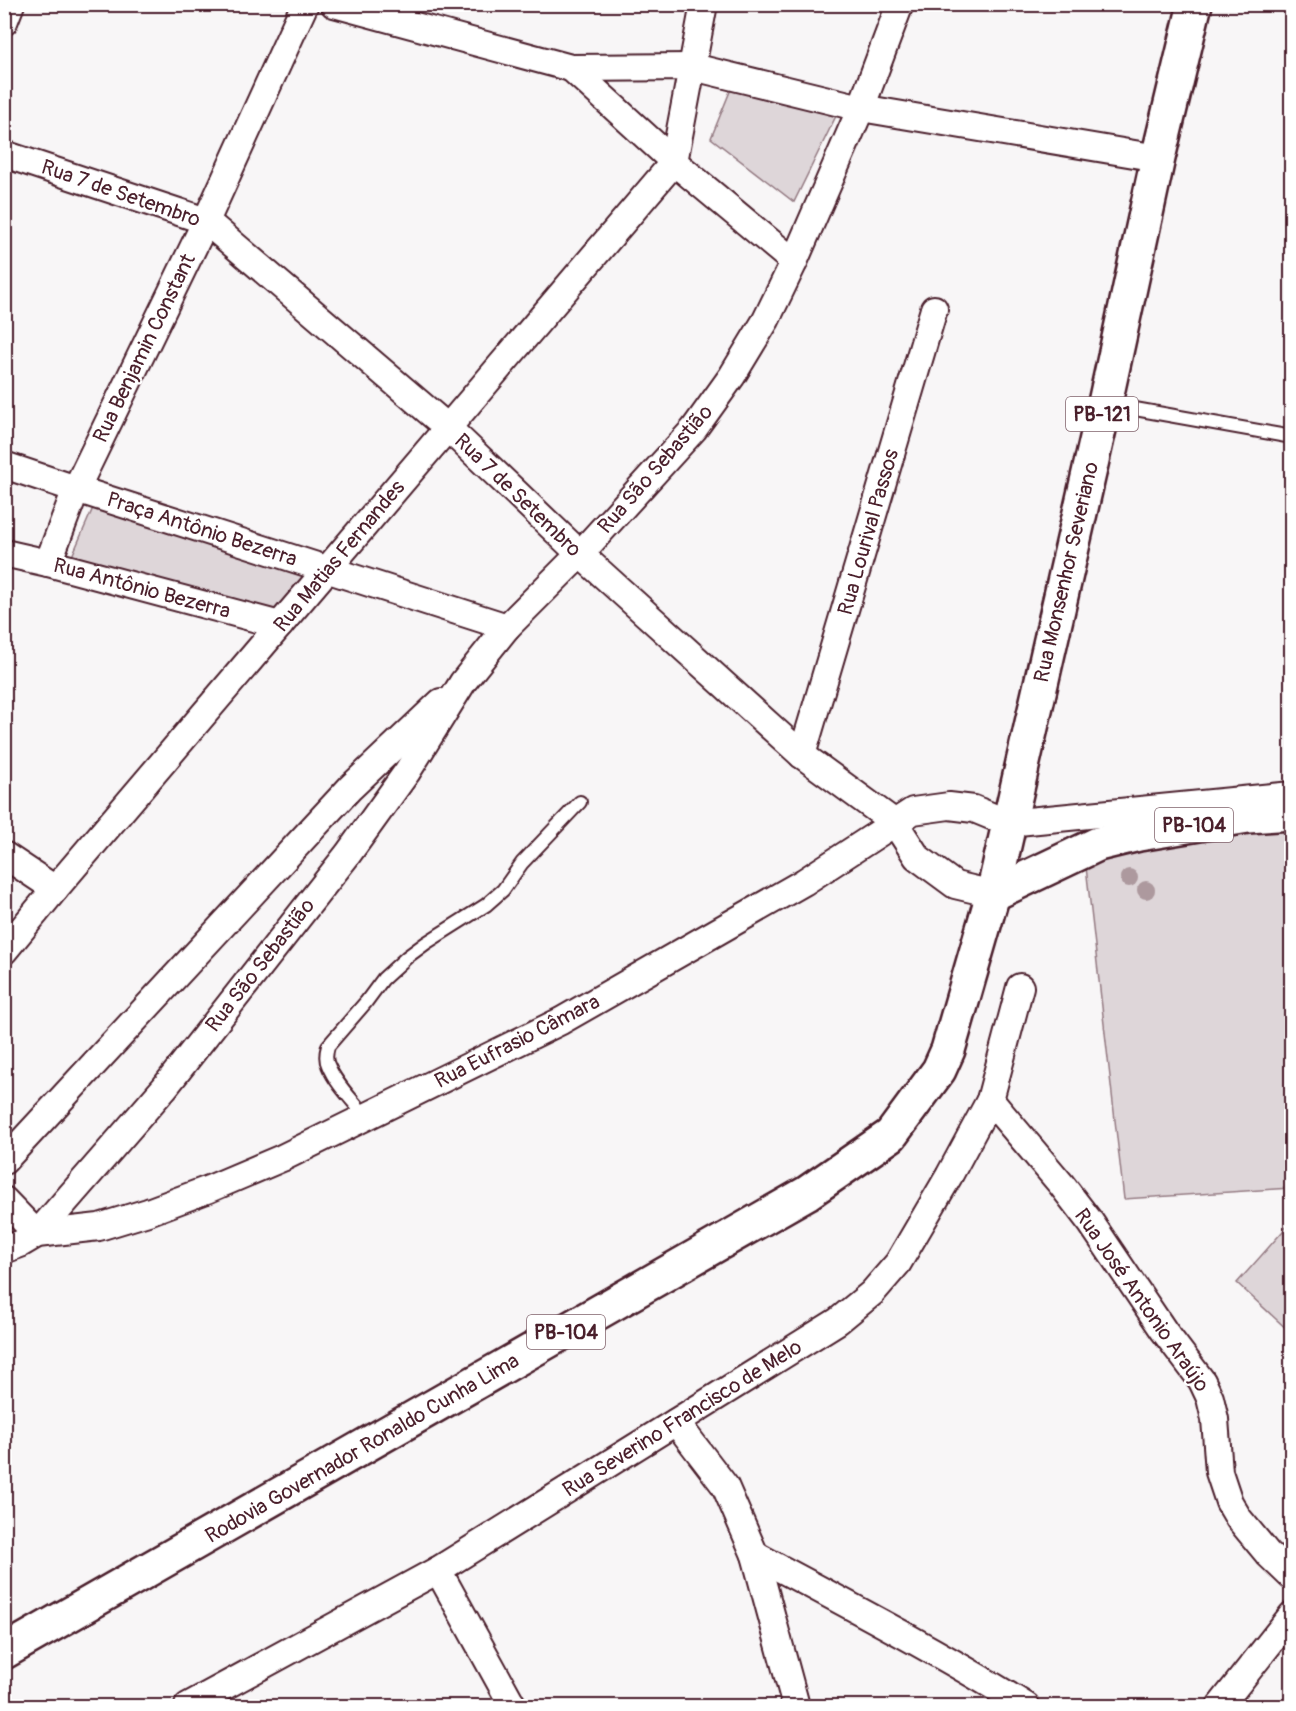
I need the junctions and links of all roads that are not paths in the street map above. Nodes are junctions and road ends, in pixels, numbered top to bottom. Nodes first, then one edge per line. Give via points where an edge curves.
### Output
1 (11, 4) edge
2 (305, 4) edge
3 (334, 4) edge
4 (704, 4) edge
5 (900, 4) edge
6 (1195, 4) edge
7 (4, 22) edge
8 (693, 67) junction
9 (571, 68) junction
10 (861, 108) junction
11 (4, 154) edge
12 (1158, 158) junction
13 (674, 162) junction
14 (206, 221) junction
15 (795, 262) junction
16 (934, 309) dead end
17 (1105, 403) junction
18 (447, 428) junction
19 (1292, 437) edge
20 (4, 465) edge
21 (76, 489) junction
22 (4, 553) edge
23 (580, 554) junction
24 (48, 563) junction
25 (329, 569) junction
26 (280, 625) junction
27 (507, 627) junction
28 (463, 682) junction
29 (802, 755) junction
30 (1292, 795) edge
31 (580, 801) dead end
32 (1292, 813) edge
33 (895, 823) junction
34 (1008, 823) junction
35 (4, 855) edge
36 (55, 889) junction
37 (993, 894) junction
38 (4, 951) edge
39 (1020, 987) dead end
40 (990, 1100) junction
41 (366, 1117) junction
42 (4, 1161) edge
43 (4, 1200) edge
44 (37, 1234) junction
45 (4, 1251) edge
46 (676, 1422) junction
47 (755, 1556) junction
48 (438, 1570) junction
49 (1292, 1577) edge
50 (1292, 1615) edge
51 (4, 1652) edge
52 (204, 1703) edge
53 (513, 1707) edge
54 (796, 1707) edge
55 (1026, 1707) edge
56 (1220, 1707) edge

1 - 7 street
2 - 14 street, Rua Benjamin Constant
3 - 9 street
4 - 8 street
5 - 10 street, Rua São Sebastião
6 - 12 main road, Rua Monsenhor Severiano / PB-121
8 - 9 street
8 - 10 street
8 - 13 street
9 - 13 street
10 - 12 street
10 - 15 street, Rua São Sebastião
11 - 14 street, Rua 7 de Setembro
12 - 17 main road, Rua Monsenhor Severiano / PB-121
13 - 15 street
13 - 18 street, Rua Matias Fernandes
14 - 18 street, Rua 7 de Setembro
14 - 21 street, Rua Benjamin Constant
15 - 23 street, Rua São Sebastião via 766,320 694,429
16 - 29 street, Rua Lourival Passos
17 - 19 lane
17 - 34 main road, Rua Monsenhor Severiano / PB-121
18 - 23 street, Rua 7 de Setembro
18 - 25 street, Rua Matias Fernandes
20 - 21 street, Praça Antônio Bezerra
21 - 24 street, Rua Benjamin Constant
21 - 25 street, Praça Antônio Bezerra
22 - 24 street, Rua Antônio Bezerra
23 - 27 street, Rua São Sebastião
23 - 29 street, Rua 7 de Setembro
24 - 26 street, Rua Antônio Bezerra
25 - 26 street, Rua Matias Fernandes
25 - 27 street, Praça Antônio Bezerra
26 - 36 street, Rua Matias Fernandes
27 - 28 street, Rua São Sebastião
28 - 42 street, Rua São Sebastião via 350,788
28 - 44 street, Rua São Sebastião via 407,772 348,854 165,1087
29 - 33 street, Rua 7 de Setembro
30 - 34 street
31 - 41 lane via 522,863 503,890 407,957 383,979 328,1046 330,1070
32 - 37 main road, PB-104 via 1248,816 1098,844
33 - 34 street, Rua Eufrasio Câmara via 913,811 949,806 974,809
33 - 37 street, Rua 7 de Setembro via 917,857 948,880
33 - 41 street, Rua Eufrasio Câmara via 804,882 561,1021
34 - 37 main road, PB-121
35 - 36 street
36 - 38 street, Rua Matias Fernandes
37 - 51 main road, Rodovia Governador Ronaldo Cunha Lima / PB-104 via 948,1050 939,1070 891,1135 761,1221
39 - 40 street, Rua Severino Francisco de Melo
40 - 46 street, Rua Severino Francisco de Melo via 898,1263 872,1293 838,1322
40 - 49 street, Rua José Antonio Araújo via 1092,1223 1202,1381 1215,1419 1219,1472 1229,1502 1268,1554
41 - 44 street, Rua Eufrasio Câmara via 282,1158 148,1212 99,1227
43 - 44 street
44 - 45 street, Rua Eufrasio Câmara
46 - 47 street via 725,1486
46 - 48 street, Rua Severino Francisco de Melo
47 - 54 street
47 - 55 street via 882,1622
48 - 52 street, Rua Severino Francisco de Melo
48 - 53 street
50 - 56 street

